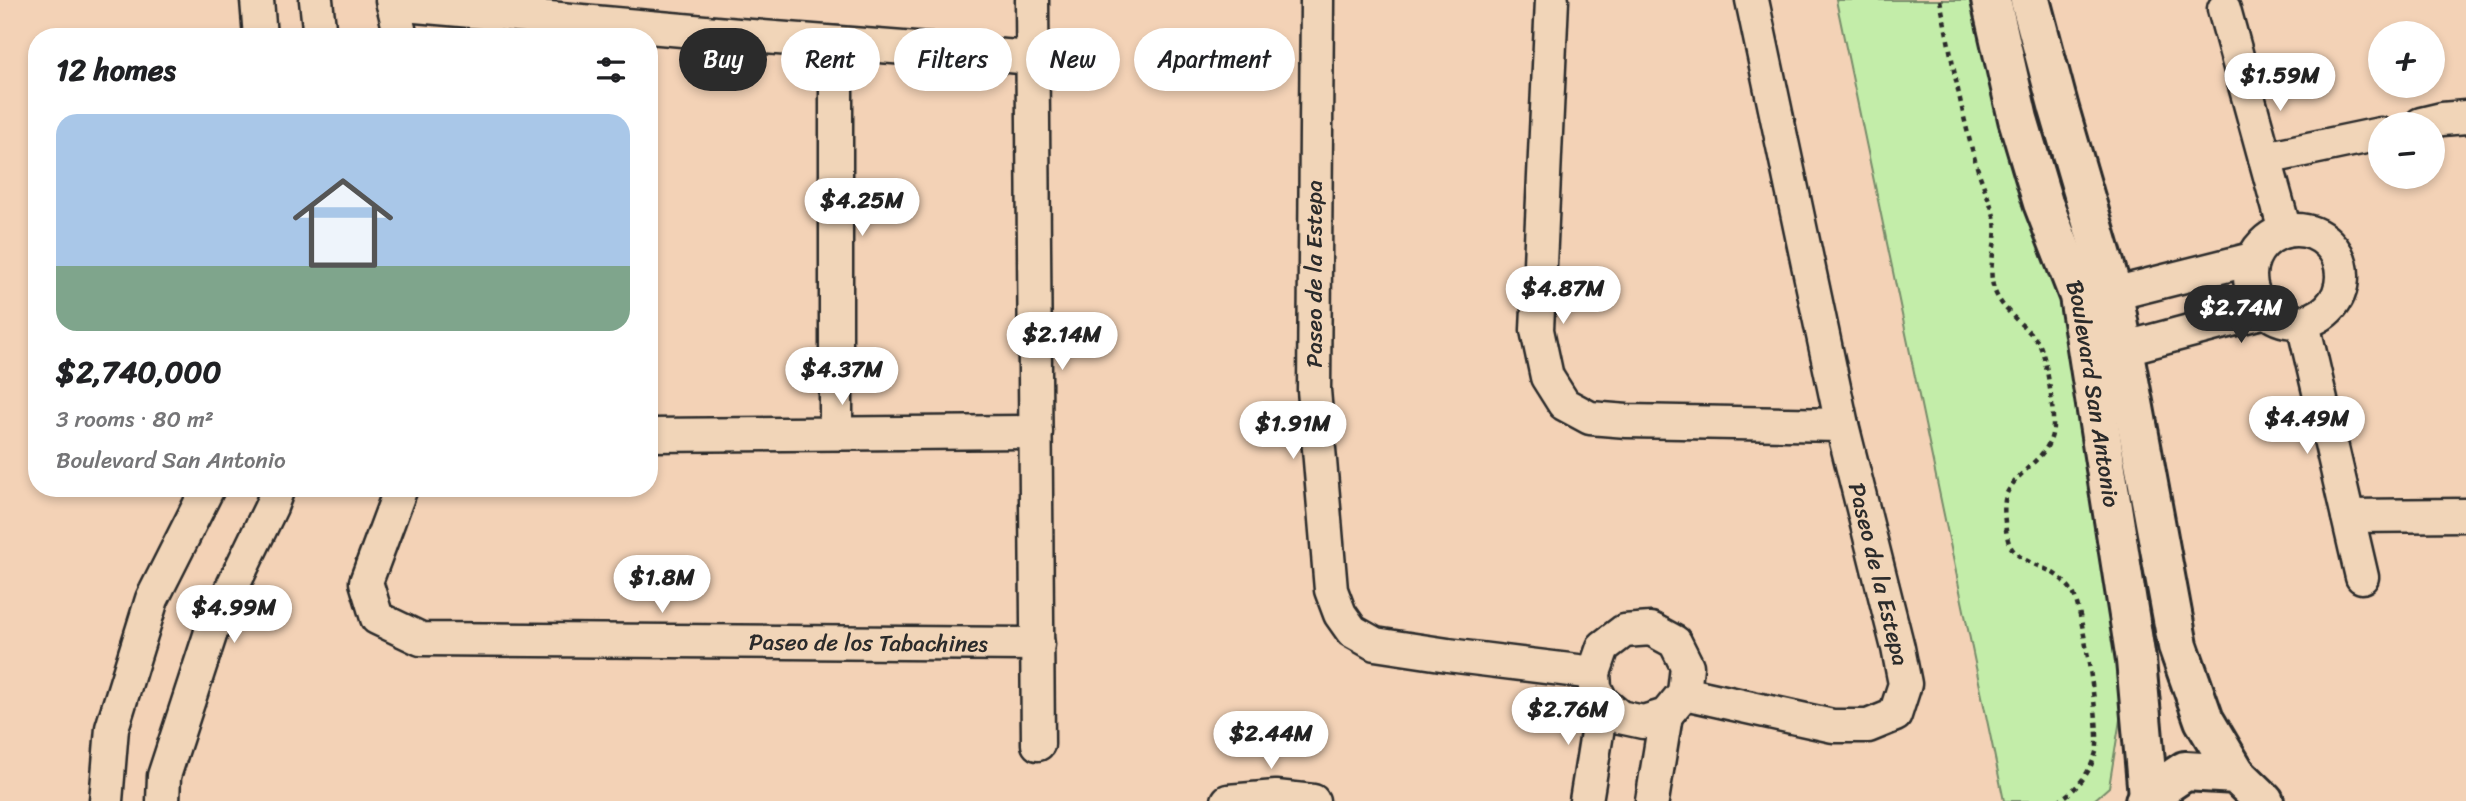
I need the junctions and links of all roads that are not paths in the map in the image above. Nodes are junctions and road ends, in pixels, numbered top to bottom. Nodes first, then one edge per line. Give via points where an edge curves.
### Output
1 (257, 0) edge
2 (316, 0) edge
3 (1032, 0) edge
4 (1317, 0) edge
5 (1552, 0) edge
6 (1752, 0) edge
7 (1991, 0) edge
8 (2030, 0) edge
9 (393, 2) edge
10 (2224, 9) dead end
11 (259, 28) edge
12 (319, 28) edge
13 (399, 28) edge
14 (1032, 28) edge
15 (781, 38) edge
16 (880, 46) edge
17 (1026, 58) edge
18 (836, 91) edge
19 (1032, 91) edge
20 (2466, 117) edge
21 (2445, 119) edge
22 (2368, 137) edge
23 (2265, 158) junction
24 (2285, 231) junction
25 (2252, 259) junction
26 (2113, 294) junction
27 (2265, 311) junction
28 (2303, 323) junction
29 (2122, 349) junction
30 (1842, 425) junction
31 (1036, 432) junction
32 (836, 433) junction
33 (658, 435) edge
34 (203, 497) edge
35 (275, 497) edge
36 (398, 497) edge
37 (2466, 515) edge
38 (2348, 516) junction
39 (2362, 577) dead end
40 (1038, 644) junction
41 (1598, 687) junction
42 (1675, 704) junction
43 (1038, 744) dead end
44 (2236, 774) junction
45 (2146, 799) edge
46 (106, 801) edge
47 (163, 801) edge
48 (1228, 801) edge
49 (1313, 801) edge
50 (1586, 801) edge
51 (1652, 801) edge
52 (2263, 801) edge

1 - 11 street
2 - 12 street
3 - 14 street
4 - 41 street, Paseo de la Estepa via 1314,390 1331,590 1340,614 1352,631 1375,644
5 - 30 street via 1537,330 1547,377 1564,404 1590,418 1627,421
6 - 30 street, Paseo de la Estepa
7 - 45 street, Boulevard San Antonio via 2018,119 2079,296 2136,660
8 - 26 street, Boulevard San Antonio
9 - 13 street
9 - 15 street
10 - 23 street
16 - 17 street
18 - 32 street
19 - 31 street
20 - 21 street
22 - 23 street
23 - 24 street
24 - 25 street via 2265,241
24 - 28 street via 2310,231 2332,245 2342,267 2340,292 2326,313
25 - 26 street
25 - 27 street via 2250,287
26 - 29 street, Boulevard San Antonio
27 - 28 street via 2283,321
27 - 29 street
28 - 38 street
29 - 44 street, Boulevard San Antonio via 2178,646 2204,720
30 - 42 street, Paseo de la Estepa via 1905,684 1895,715 1868,726 1833,726
31 - 32 street
31 - 40 street
32 - 33 street
34 - 46 street via 152,599 112,728
35 - 47 street via 212,629 163,776
36 - 40 street, Paseo de los Tabachines via 366,582 377,618 421,639
37 - 38 street
38 - 39 street
40 - 43 street
41 - 42 street, Paseo de la Estepa via 1620,717 1643,722
41 - 42 street via 1603,647 1624,631 1651,629 1675,642 1687,666
41 - 50 street
42 - 51 street
44 - 45 street via 2185,771
44 - 52 street, Boulevard San Antonio
48 - 49 street via 1276,797

